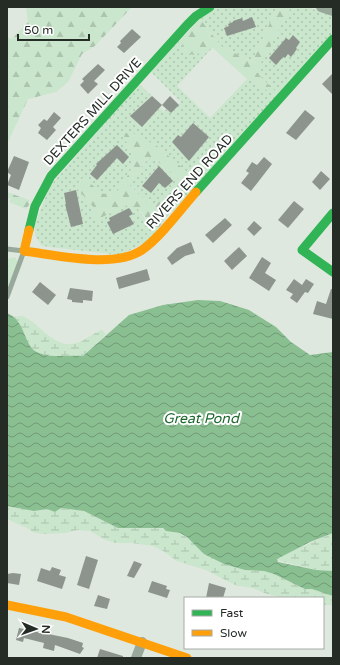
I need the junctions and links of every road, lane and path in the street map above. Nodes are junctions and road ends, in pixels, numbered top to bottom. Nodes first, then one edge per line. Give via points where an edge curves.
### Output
1 (210, 7) edge
2 (321, 7) edge
3 (333, 11) edge
4 (333, 39) edge
5 (333, 213) edge
6 (7, 248) edge
7 (24, 251) junction
8 (333, 272) edge
9 (7, 297) edge
10 (7, 605) edge
11 (142, 642) junction
12 (136, 658) edge
13 (187, 658) edge

1 - 7 street, DEXTERS MILL DRIVE via 187,25 51,176 35,206
2 - 3 street
4 - 7 street, RIVERS END ROAD via 143,249 127,257 113,259
5 - 8 street via 302,250
6 - 7 lane
7 - 9 lane
10 - 11 street via 66,617
11 - 12 street
11 - 13 street

